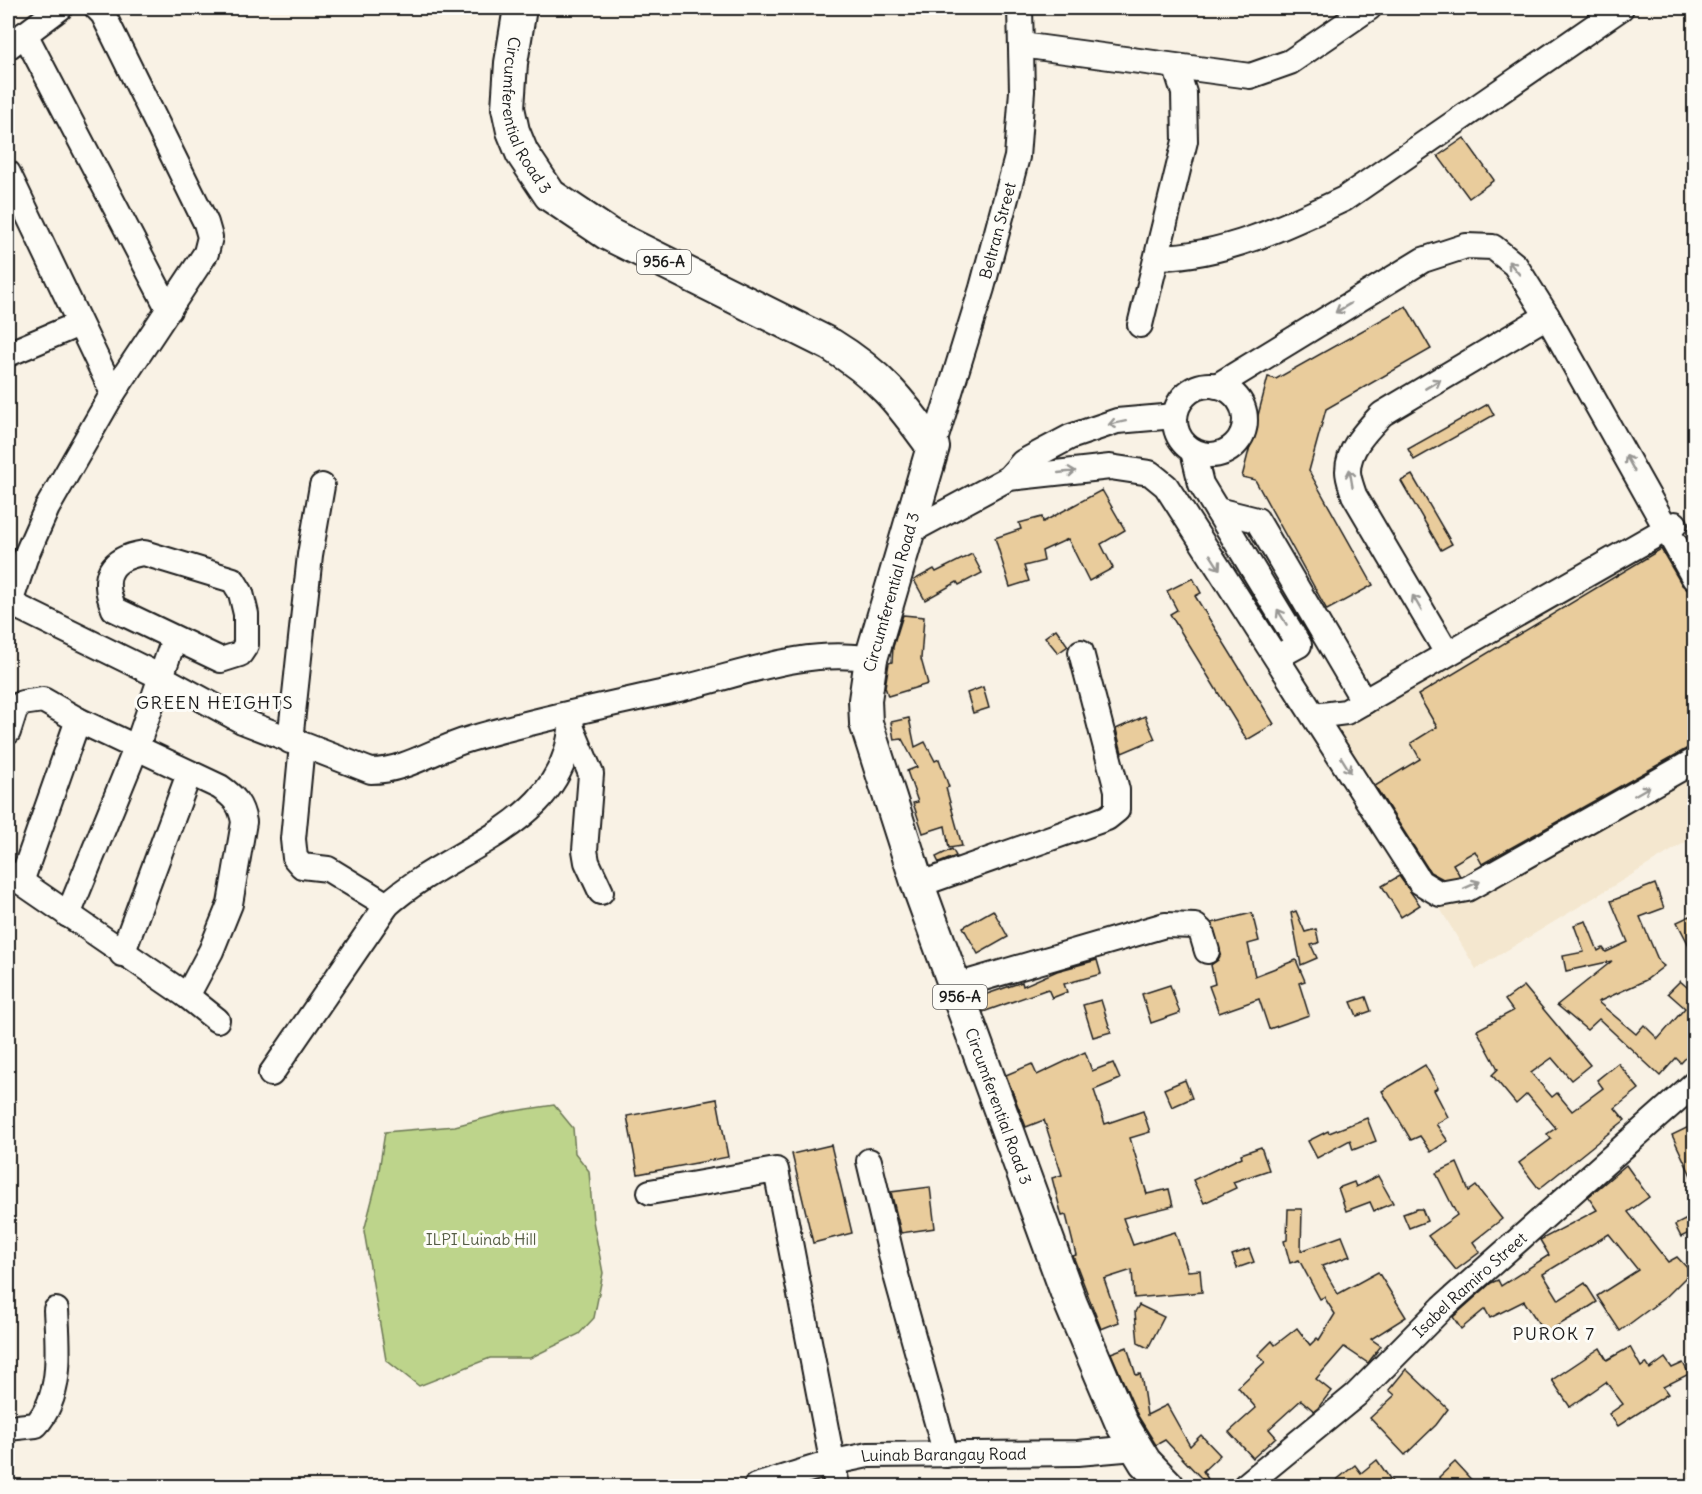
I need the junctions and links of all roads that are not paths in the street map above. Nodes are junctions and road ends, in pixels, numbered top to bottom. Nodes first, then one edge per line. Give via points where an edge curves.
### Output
1 (60, 8) edge
2 (97, 8) edge
3 (520, 8) edge
4 (1020, 8) edge
5 (1369, 8) edge
6 (1621, 8) edge
7 (16, 40) edge
8 (1021, 45) junction
9 (1176, 68) junction
10 (8, 173) edge
11 (1158, 257) junction
12 (169, 310) junction
13 (1547, 316) junction
14 (79, 324) junction
15 (1140, 326) dead end
16 (8, 354) edge
17 (1217, 386) junction
18 (113, 393) junction
19 (1175, 416) junction
20 (933, 447) junction
21 (1192, 452) junction
22 (1222, 454) junction
23 (1009, 478) junction
24 (1201, 484) junction
25 (321, 486) dead end
26 (1218, 510) junction
27 (1666, 522) junction
28 (907, 533) junction
29 (1695, 550) edge
30 (1695, 578) edge
31 (9, 603) edge
32 (1321, 629) junction
33 (174, 639) junction
34 (1299, 645) junction
35 (1081, 652) dead end
36 (1447, 653) junction
37 (1277, 657) junction
38 (871, 659) junction
39 (163, 678) junction
40 (1364, 702) junction
41 (1315, 716) junction
42 (78, 720) junction
43 (572, 721) junction
44 (8, 732) edge
45 (296, 743) junction
46 (137, 746) junction
47 (1695, 761) edge
48 (189, 774) junction
49 (14, 878) edge
50 (918, 885) junction
51 (601, 892) dead end
52 (387, 905) junction
53 (68, 915) junction
54 (1208, 951) dead end
55 (123, 954) junction
56 (956, 986) junction
57 (187, 996) junction
58 (217, 1020) dead end
59 (271, 1074) dead end
60 (1695, 1083) edge
61 (869, 1161) dead end
62 (650, 1192) dead end
63 (57, 1310) dead end
64 (8, 1428) edge
65 (1135, 1448) junction
66 (946, 1455) junction
67 (834, 1462) junction
68 (762, 1486) edge
69 (837, 1486) edge
70 (1168, 1486) edge
71 (1245, 1486) edge

1 - 7 street
2 - 12 street via 210,237 198,268
3 - 20 main road, Circumferential Road 3 / 956-A via 508,108 522,153 550,195 608,234 858,362 897,398
4 - 8 street, Beltran Street
5 - 9 street via 1320,44 1270,71 1250,76
6 - 11 street via 1344,199 1293,223 1209,253
7 - 12 street
8 - 9 street
8 - 20 street, Beltran Street via 1017,157
9 - 11 street via 1184,93 1185,141
10 - 14 street
11 - 15 street
12 - 18 street
13 -> 17 street via 1515,265 1493,248 1466,246 1423,260
27 -> 13 street
36 -> 13 street via 1354,495 1348,471 1354,450 1382,414
14 - 16 street
14 - 18 street
17 - 19 street via 1194,389 1185,396
17 - 22 street via 1237,397 1245,418 1240,440
18 - 31 street via 47,508
19 - 21 street via 1176,430
19 -> 23 street via 1117,421 1070,437 1023,462
20 - 28 main road, Circumferential Road 3 / 956-A
21 - 22 street
21 - 24 street
22 - 24 street
23 - 28 street
23 -> 37 street via 1110,467 1150,473 1166,486
24 - 26 street
25 - 45 street via 310,555
26 - 32 street via 1257,520
34 -> 26 street
27 - 29 street
27 - 30 street
27 - 36 street
28 - 38 main road, Circumferential Road 3 / 956-A
31 - 39 street
32 - 34 street
32 - 40 street
33 - 33 street via 114,609 108,596 108,578 116,561 144,553 233,580 242,593 247,623 246,645 240,654 221,660
33 - 39 street
34 - 37 street
35 - 50 street via 1117,790 1117,810 1107,818
36 - 40 street
37 - 41 street
38 - 43 street via 844,655 794,660
38 - 50 main road, Circumferential Road 3 / 956-A via 866,723
39 - 45 street via 242,721
39 - 46 street
40 - 41 street via 1346,712
41 -> 47 street via 1420,882 1440,894 1467,889
42 - 44 street via 43,700 34,700 15,710
42 - 46 street
42 - 49 street
43 - 45 street via 459,742 384,771 371,771
43 - 51 street via 591,774 585,850
43 - 52 street via 562,769 525,812 488,841
45 - 52 street via 295,858 302,866 328,869
46 - 48 street
46 - 53 street
48 - 55 street
48 - 57 street via 220,786 235,797 244,822 230,904
49 - 53 street
50 - 56 main road, Circumferential Road 3 / 956-A
52 - 59 street
53 - 55 street
54 - 56 street via 1201,931 1195,926 1165,925
55 - 57 street
56 - 65 main road, Circumferential Road 3 / 956-A via 1071,1304 1112,1404
57 - 58 street
60 - 71 street, Isabel Ramiro Street via 1443,1307 1356,1395
61 - 66 street
62 - 67 street via 776,1170
63 - 64 street via 59,1365 46,1414 36,1425
65 - 66 street, Luinab Barangay Road via 1078,1454
65 - 70 main road, Circumferential Road 3 / 956-A
66 - 67 street, Luinab Barangay Road via 898,1453
67 - 68 street, Luinab Barangay Road
67 - 69 street

